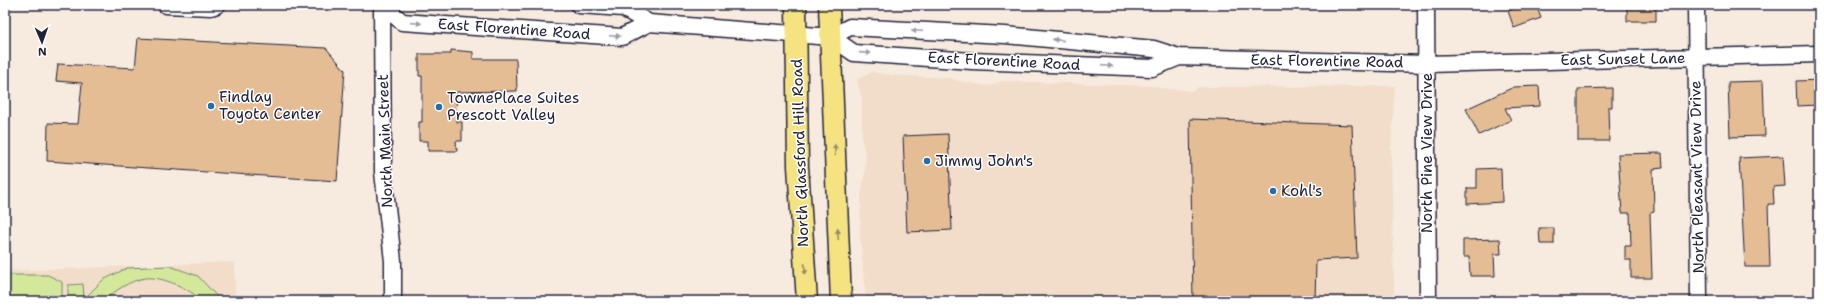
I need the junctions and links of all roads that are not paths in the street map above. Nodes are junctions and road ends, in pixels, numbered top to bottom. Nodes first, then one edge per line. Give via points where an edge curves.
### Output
1 (166, 5) edge
2 (217, 5) edge
3 (383, 5) edge
4 (579, 5) edge
5 (796, 5) edge
6 (830, 5) edge
7 (1426, 5) edge
8 (1696, 5) edge
9 (649, 23) junction
10 (796, 34) junction
11 (832, 37) junction
12 (1819, 54) edge
13 (1179, 57) junction
14 (1696, 58) junction
15 (1427, 64) junction
16 (393, 301) edge
17 (807, 301) edge
18 (842, 301) edge
19 (1428, 301) edge
20 (1699, 301) edge

1 - 2 street
3 -> 9 street, East Florentine Road via 402,22 622,37
3 - 16 street, North Main Street via 383,172 393,261
4 - 9 street, East Florentine Road via 623,8
5 - 10 main road, North Glassford Hill Road
6 - 11 main road
7 - 15 street, North Pine View Drive
8 - 14 street, North Pleasant View Drive
9 - 10 street, East Florentine Road
10 - 11 street, East Florentine Road
10 -> 17 main road, North Glassford Hill Road via 798,166
13 -> 11 street, East Florentine Road via 1154,50 1005,35 850,27
11 -> 13 street, East Florentine Road via 854,53 972,61 1152,68
18 -> 11 main road
12 - 14 street, East Sunset Lane
13 - 15 street, East Florentine Road
14 - 15 street, East Sunset Lane
14 - 20 street, North Pleasant View Drive
15 - 19 street, North Pine View Drive

